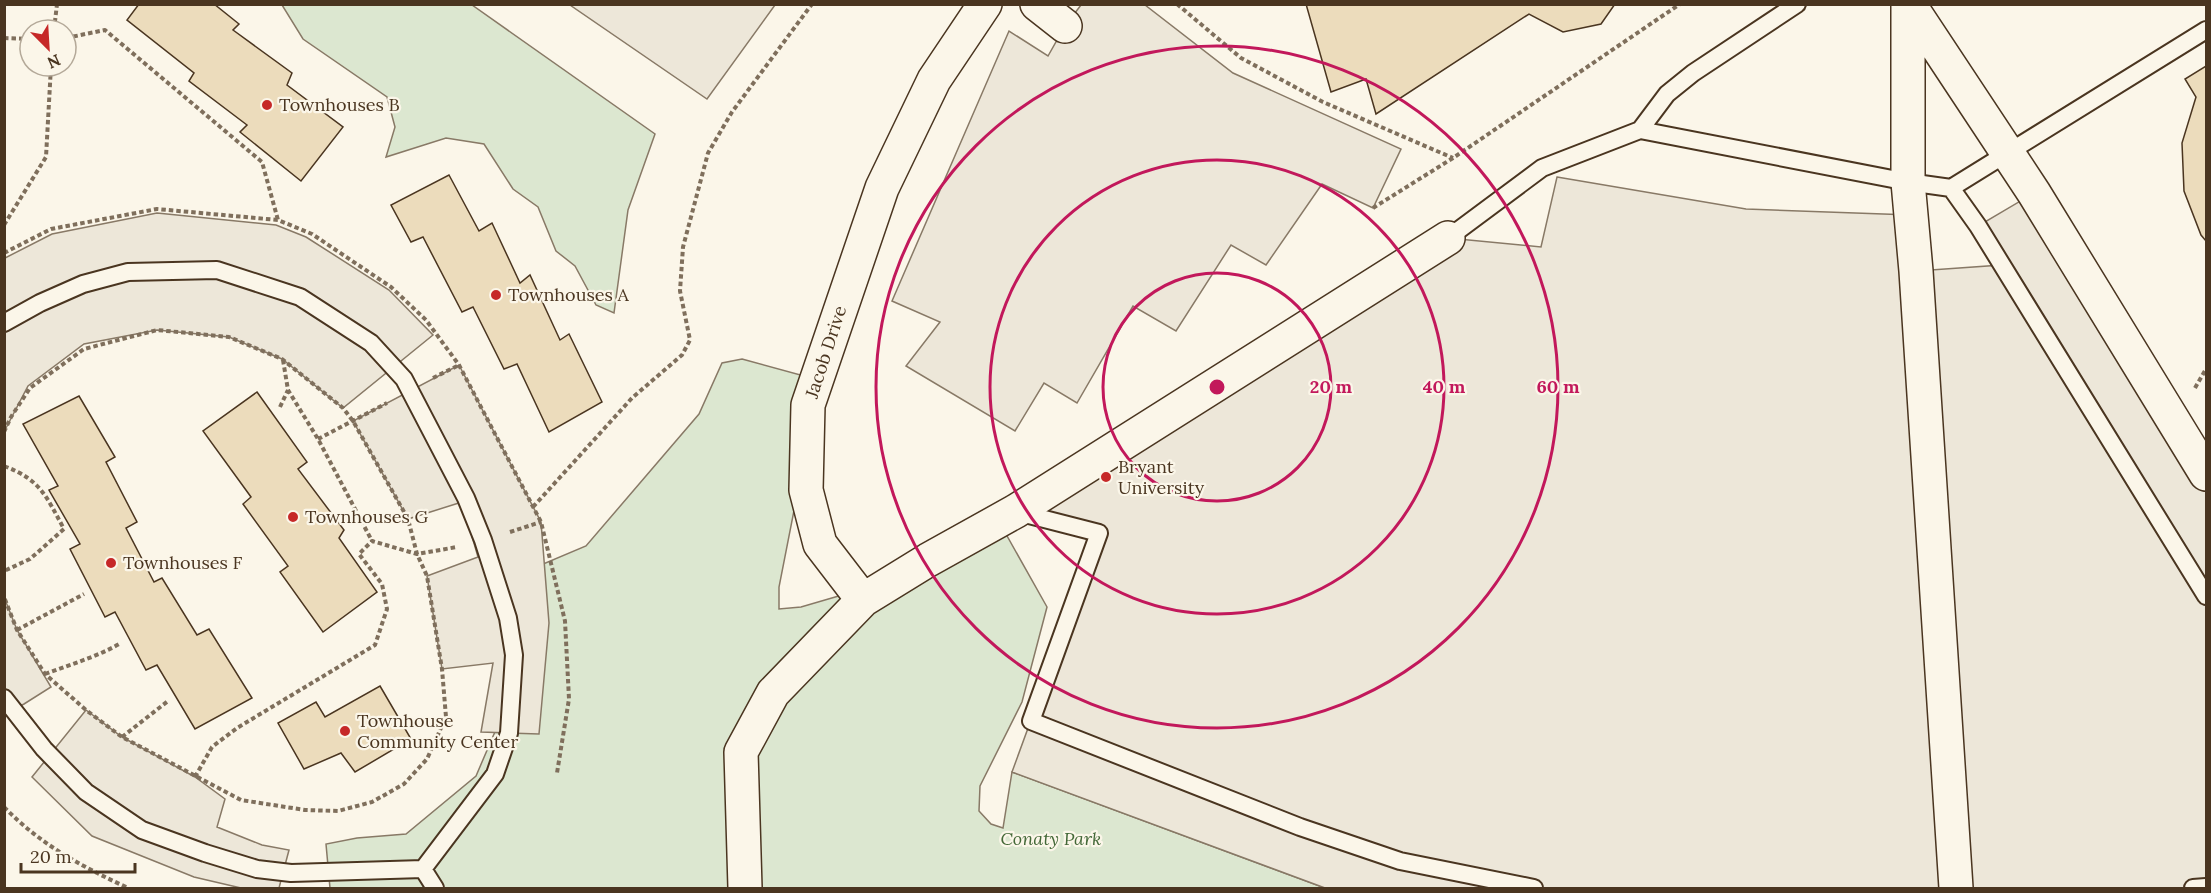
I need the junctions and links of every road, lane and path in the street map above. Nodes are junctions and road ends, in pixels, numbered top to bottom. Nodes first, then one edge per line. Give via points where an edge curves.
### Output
1 (812, 4) edge
2 (985, 4) edge
3 (1037, 4) edge
4 (1177, 4) edge
5 (1680, 4) edge
6 (1797, 4) edge
7 (1908, 4) edge
8 (1065, 26) dead end
9 (2206, 30) edge
10 (78, 36) edge
11 (50, 78) edge
12 (1640, 130) junction
13 (2008, 154) junction
14 (1453, 158) junction
15 (1908, 182) junction
16 (1951, 188) junction
17 (1373, 208) dead end
18 (278, 220) dead end
19 (4, 225) edge
20 (1448, 238) joint
21 (4, 323) edge
22 (282, 359) junction
23 (288, 390) junction
24 (280, 408) dead end
25 (4, 432) edge
26 (4, 466) edge
27 (2206, 474) edge
28 (533, 507) dead end
29 (1016, 512) junction
30 (372, 541) junction
31 (417, 554) junction
32 (4, 571) edge
33 (84, 594) dead end
34 (2206, 596) edge
35 (4, 597) edge
36 (863, 600) junction
37 (17, 630) junction
38 (121, 643) dead end
39 (45, 674) junction
40 (4, 698) edge
41 (168, 701) dead end
42 (122, 737) junction
43 (195, 777) junction
44 (4, 807) edge
45 (423, 869) junction
46 (2206, 887) edge
47 (128, 888) edge
48 (435, 888) edge
49 (745, 888) edge
50 (1534, 888) edge
51 (1956, 888) edge
52 (2193, 888) edge

1 - 28 path via 732,112 708,153 683,248 680,291 690,340 682,355 632,398
2 - 36 street, Jacob Drive via 934,80 882,188 808,405 806,490 820,544
3 - 8 street
4 - 14 path via 1240,58 1323,102
5 - 14 path
6 - 12 lane via 1693,73 1667,94
7 - 13 street
7 - 15 street
9 - 13 lane
10 - 18 path via 105,30 262,162
11 - 19 path via 46,157
12 - 15 lane
12 - 20 lane via 1542,168
13 - 16 lane
13 - 27 street
14 - 17 path
15 - 16 lane
15 - 51 street
16 - 34 lane
20 - 29 street
21 - 45 lane via 83,284 128,272 217,270 300,297 371,343 404,379 466,498 483,540 508,618 514,655 509,732 495,774
22 - 23 path
22 - 25 path via 229,337 157,330 84,349 30,388
22 - 31 path via 343,408 353,421 408,519
23 - 24 path
23 - 30 path
26 - 32 path via 24,473 41,488 64,530 30,559
29 - 36 street
29 - 50 lane via 1099,533 1031,720 1300,827 1400,861
30 - 31 path
30 - 43 path via 358,554 382,584 387,609 375,645 237,728 212,747
31 - 43 path via 427,576 446,717 427,759 404,784 372,802 338,811 305,810 240,800
33 - 37 path
35 - 37 path
36 - 49 street via 773,693 741,752
37 - 39 path
38 - 39 path via 98,656
39 - 42 path
40 - 45 lane via 44,749 86,792 142,830 257,869 291,873
41 - 42 path
42 - 43 path
44 - 47 path via 25,828 68,858
45 - 48 lane
46 - 52 lane

